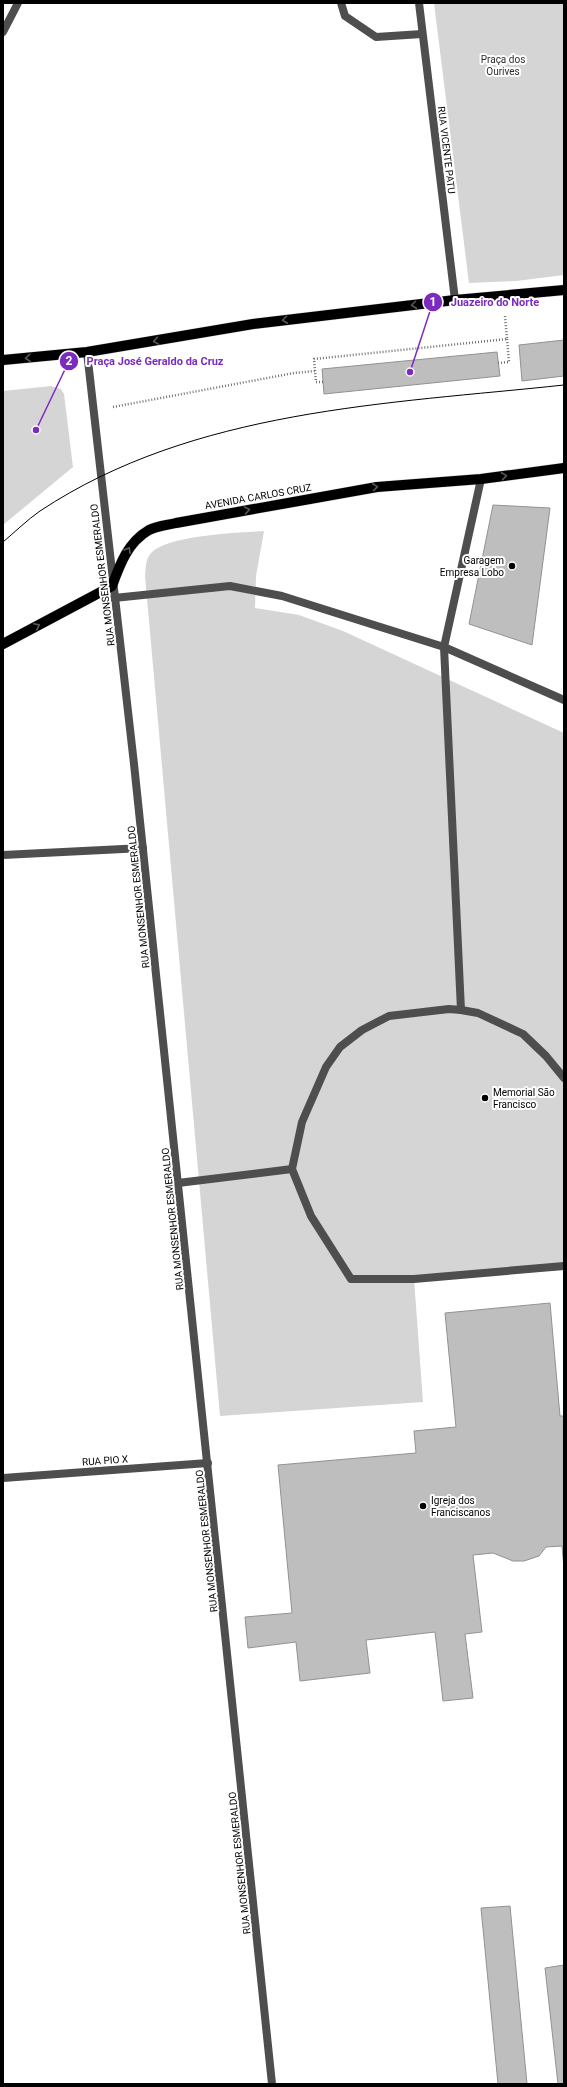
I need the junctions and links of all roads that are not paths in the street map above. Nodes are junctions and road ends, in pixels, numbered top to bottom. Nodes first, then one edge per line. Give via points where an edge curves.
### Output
1 (18, 3) edge
2 (341, 3) edge
3 (419, 3) edge
4 (3, 32) edge
5 (422, 34) junction
6 (564, 290) edge
7 (455, 300) junction
8 (87, 352) junction
9 (3, 360) edge
10 (564, 468) edge
11 (482, 479) junction
12 (112, 586) junction
13 (114, 598) junction
14 (3, 644) edge
15 (444, 647) junction
16 (564, 700) edge
17 (143, 848) junction
18 (3, 855) edge
19 (460, 1010) junction
20 (564, 1078) edge
21 (292, 1169) junction
22 (178, 1183) junction
23 (564, 1266) edge
24 (208, 1463) junction
25 (3, 1478) edge
26 (272, 2084) edge

1 - 4 street
2 - 5 street via 345,16 376,37
3 - 5 street, RUA VICENTE PATU
5 - 7 street, RUA VICENTE PATU
6 - 7 main road
7 -> 8 main road via 253,324
8 -> 9 main road
8 - 12 street, RUA MONSENHOR ESMERALDO
11 -> 10 main road, AVENIDA CARLOS CRUZ
12 -> 11 main road, AVENIDA CARLOS CRUZ via 132,543 150,530 176,523 377,487
11 - 15 street
12 - 13 street, RUA MONSENHOR ESMERALDO
14 -> 12 main road
13 - 15 street via 230,586 282,596
13 - 17 street, RUA MONSENHOR ESMERALDO
15 - 16 street
15 - 19 street
17 - 18 street
17 - 22 street, RUA MONSENHOR ESMERALDO
19 - 20 street via 478,1013 523,1034
19 - 21 street via 389,1016 362,1030 340,1047 326,1067 302,1122
21 - 22 street
21 - 23 street via 311,1216 351,1279 414,1279
22 - 24 street, RUA MONSENHOR ESMERALDO
24 - 25 street, RUA PIO X
24 - 26 street, RUA MONSENHOR ESMERALDO

